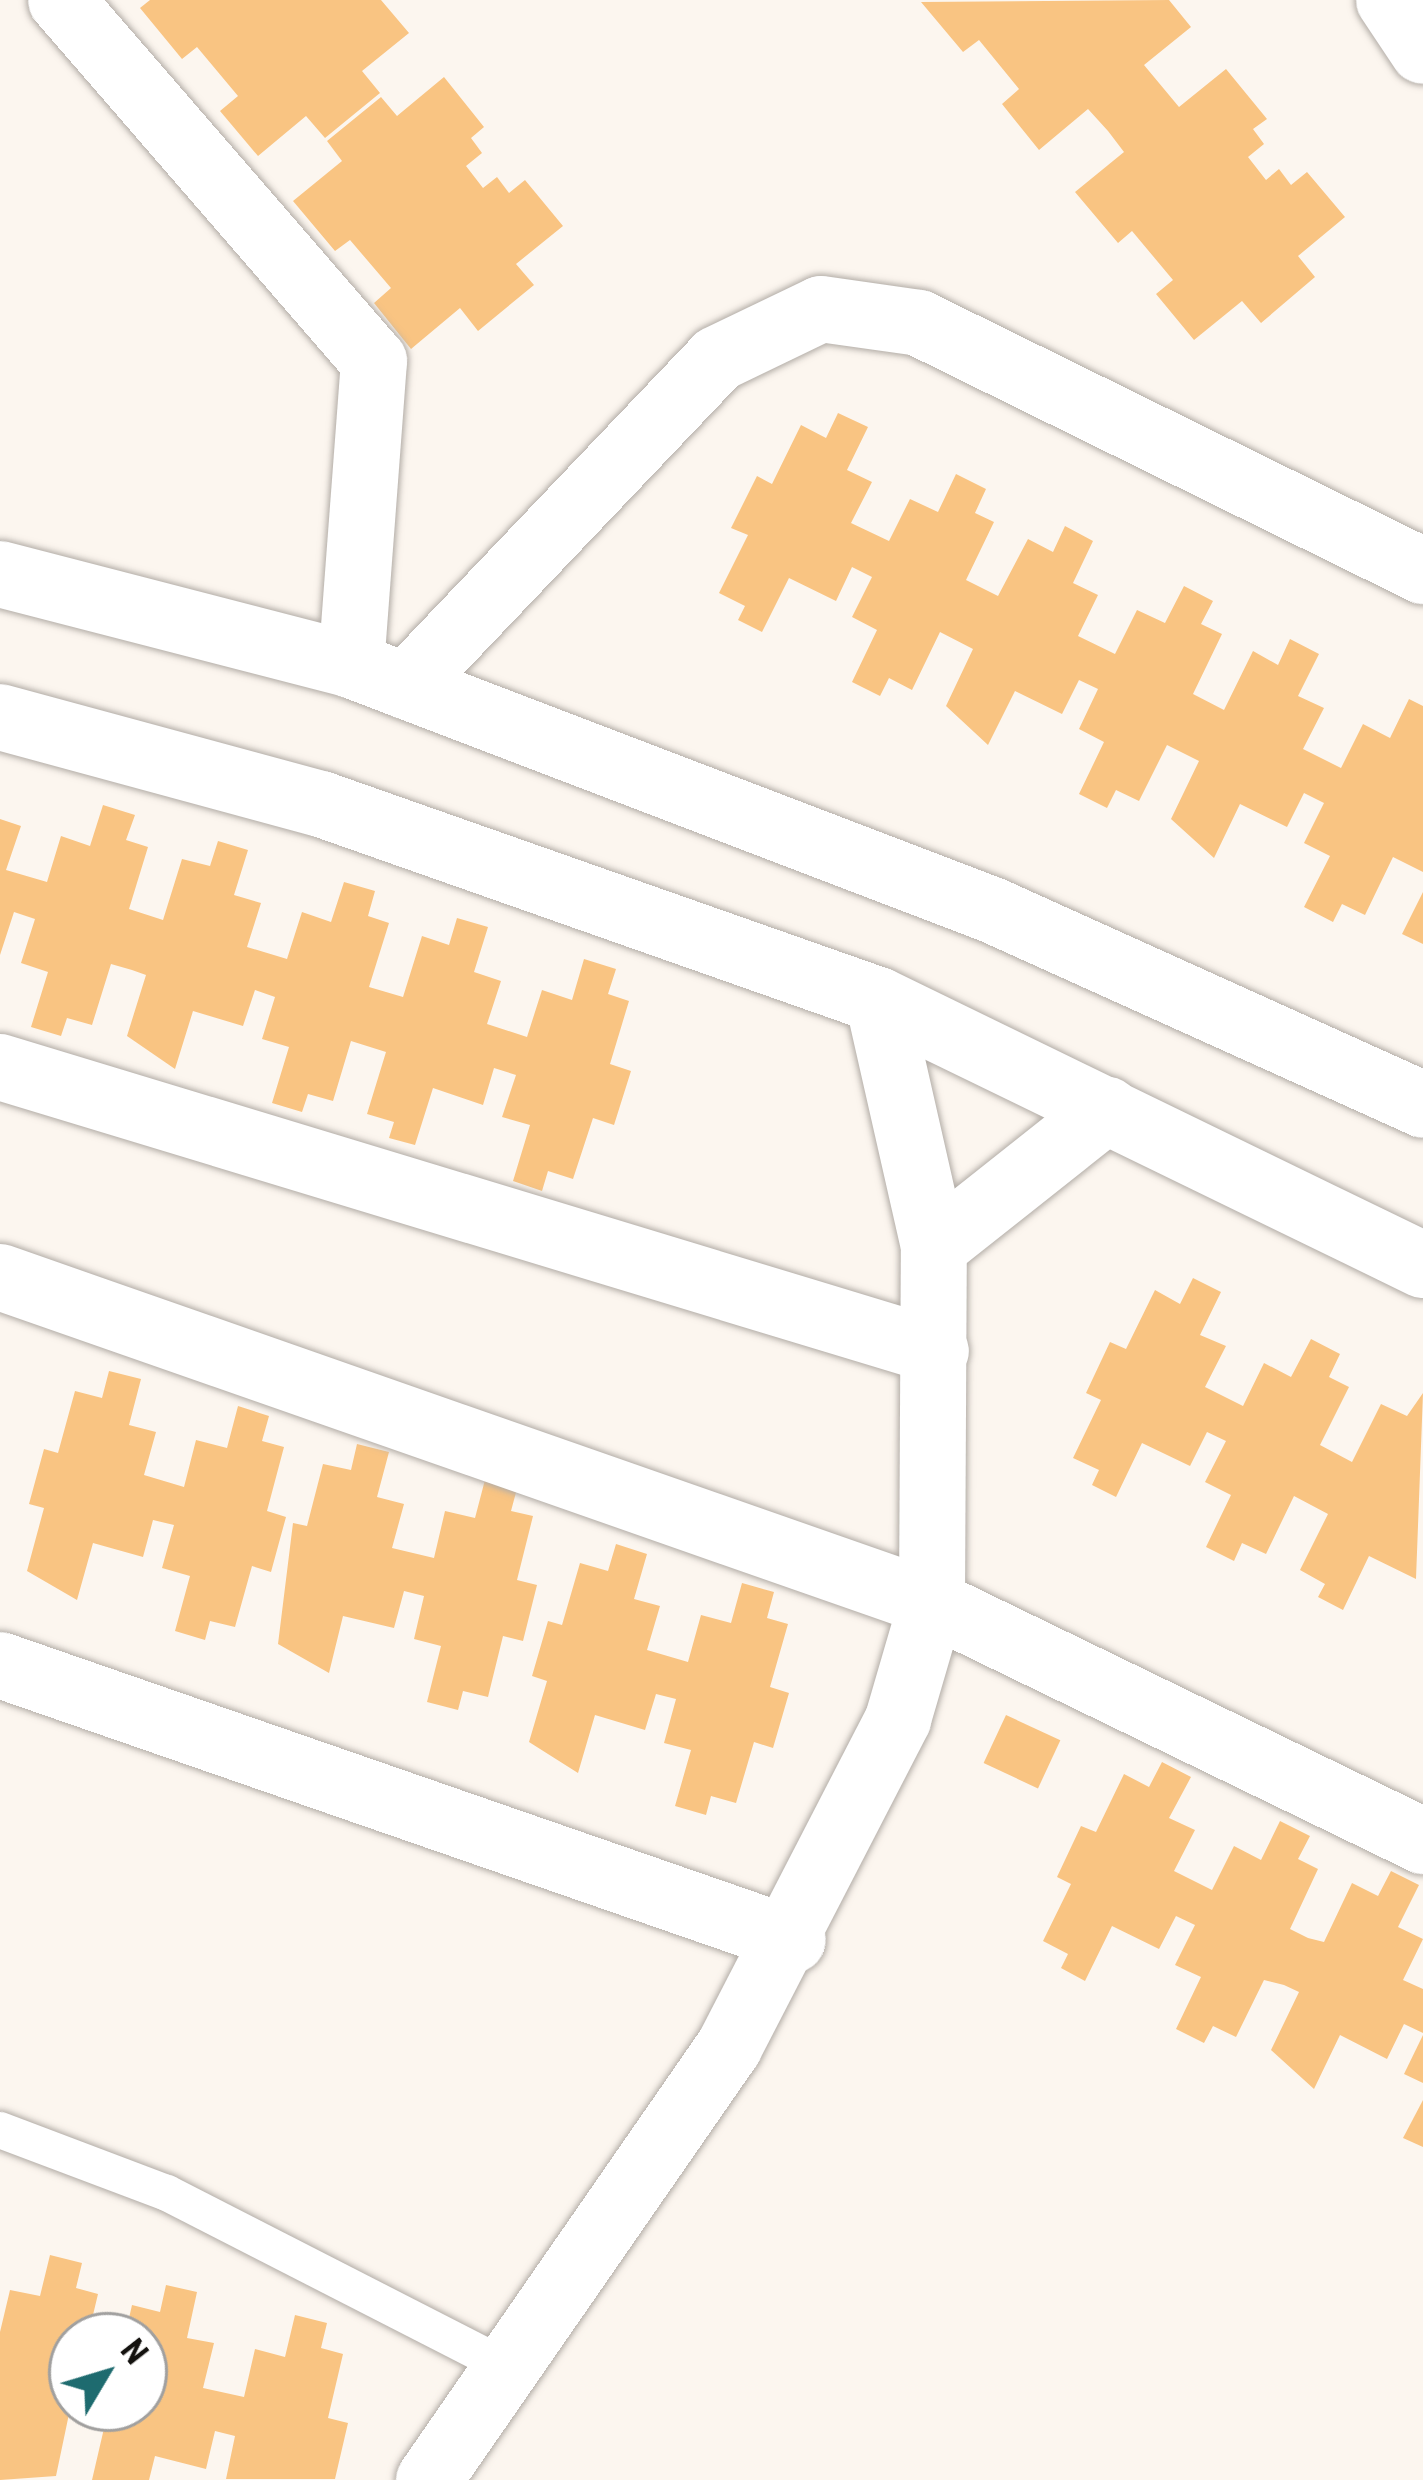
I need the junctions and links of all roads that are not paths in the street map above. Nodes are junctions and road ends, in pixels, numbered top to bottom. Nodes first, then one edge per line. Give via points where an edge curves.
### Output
1 (61, 0) edge
2 (1389, 0) edge
3 (1423, 51) edge
4 (1423, 571) edge
5 (0, 574) edge
6 (378, 675) junction
7 (0, 717) edge
8 (878, 1000) junction
9 (0, 1067) edge
10 (1423, 1105) edge
11 (1107, 1110) junction
12 (934, 1246) junction
13 (1423, 1265) edge
14 (0, 1276) edge
15 (936, 1351) junction
16 (932, 1603) junction
17 (0, 1665) edge
18 (1423, 1841) edge
19 (793, 1940) junction
20 (0, 2130) edge
21 (507, 2367) junction
22 (429, 2480) edge

1 - 6 street via 374,361
2 - 3 street
4 - 6 street via 919,323 821,309 717,359
5 - 6 street
6 - 10 street via 992,910
7 - 8 street via 321,804
8 - 11 street
8 - 12 street
9 - 15 street
11 - 12 street
11 - 13 street
12 - 15 street
14 - 16 street
15 - 16 street
16 - 18 street
16 - 19 street via 898,1719
17 - 19 street
19 - 21 street
20 - 21 lane via 167,2193
21 - 22 street

